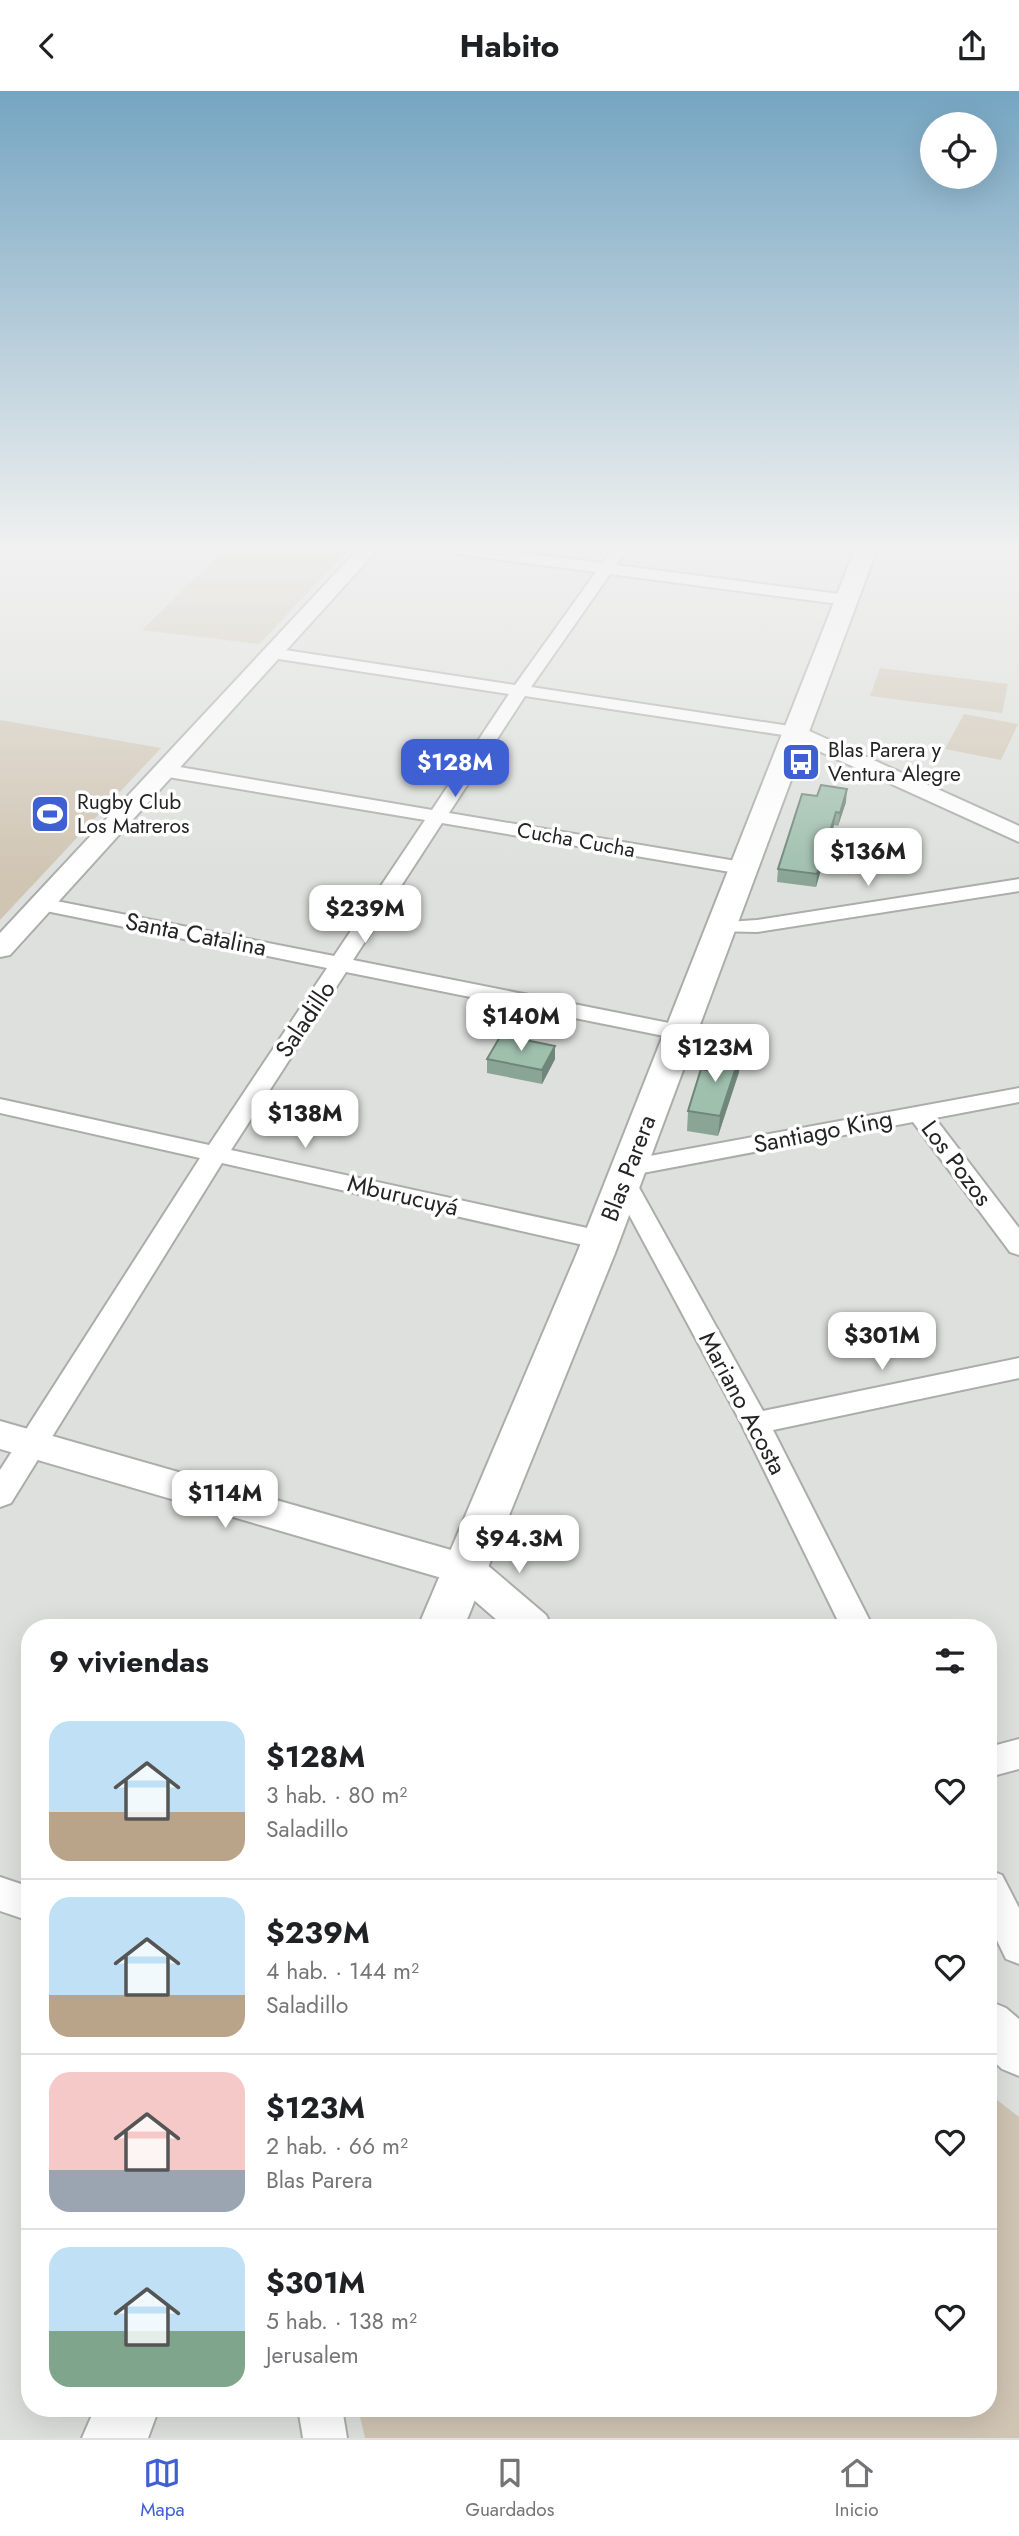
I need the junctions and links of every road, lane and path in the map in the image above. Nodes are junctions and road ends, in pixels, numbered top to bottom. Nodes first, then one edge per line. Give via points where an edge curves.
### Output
1 (267, 659) edge
2 (310, 659) edge
3 (542, 659) edge
4 (824, 659) edge
5 (521, 689) junction
6 (796, 732) junction
7 (162, 770) junction
8 (439, 817) junction
9 (1019, 835) edge
10 (741, 868) junction
11 (1019, 885) edge
12 (41, 904) junction
13 (719, 927) junction
14 (0, 949) edge
15 (343, 963) junction
16 (679, 1032) junction
17 (1019, 1095) edge
18 (0, 1107) edge
19 (919, 1113) junction
20 (216, 1153) junction
21 (626, 1174) junction
22 (601, 1240) junction
23 (1019, 1246) edge
24 (1019, 1368) edge
25 (755, 1423) junction
26 (17, 1440) edge
27 (0, 1495) edge
28 (465, 1569) junction
29 (444, 1619) edge
30 (523, 1619) edge
31 (853, 1619) edge
32 (1019, 1754) edge
33 (997, 1760) edge
34 (0, 1894) edge
35 (21, 1901) edge
36 (997, 1903) edge
37 (1019, 1946) edge
38 (997, 2032) edge
39 (1019, 2052) edge
40 (123, 2417) edge
41 (322, 2417) edge
42 (115, 2438) edge
43 (325, 2438) edge

1 - 7 street
2 - 5 street
3 - 5 street, Saladillo
4 - 6 main road, Blas Parera
5 - 6 street
5 - 8 street, Saladillo
6 - 9 street
6 - 10 main road, Blas Parera
7 - 8 street, Cucha Cucha
7 - 12 street
8 - 10 street, Cucha Cucha
8 - 15 street, Saladillo
10 - 13 main road, Blas Parera
11 - 13 street via 757,926
12 - 14 street
12 - 15 street, Santa Catalina
13 - 16 main road, Blas Parera
15 - 16 street, Santa Catalina
15 - 20 street, Saladillo
16 - 21 main road, Blas Parera
17 - 19 street, Santiago King
18 - 20 street, Mburucuyá
19 - 21 street, Santiago King
19 - 23 street, Los Pozos
20 - 22 street, Mburucuyá
20 - 26 street, Saladillo
21 - 22 main road, Blas Parera
21 - 25 street, Mariano Acosta
22 - 28 main road, Blas Parera
24 - 25 street
25 - 31 street, Mariano Acosta
26 - 27 street, Saladillo
26 - 28 street
28 - 29 main road, Blas Parera
28 - 30 street
32 - 33 street
34 - 35 street
36 - 37 street
38 - 39 street
40 - 42 main road
41 - 43 street

